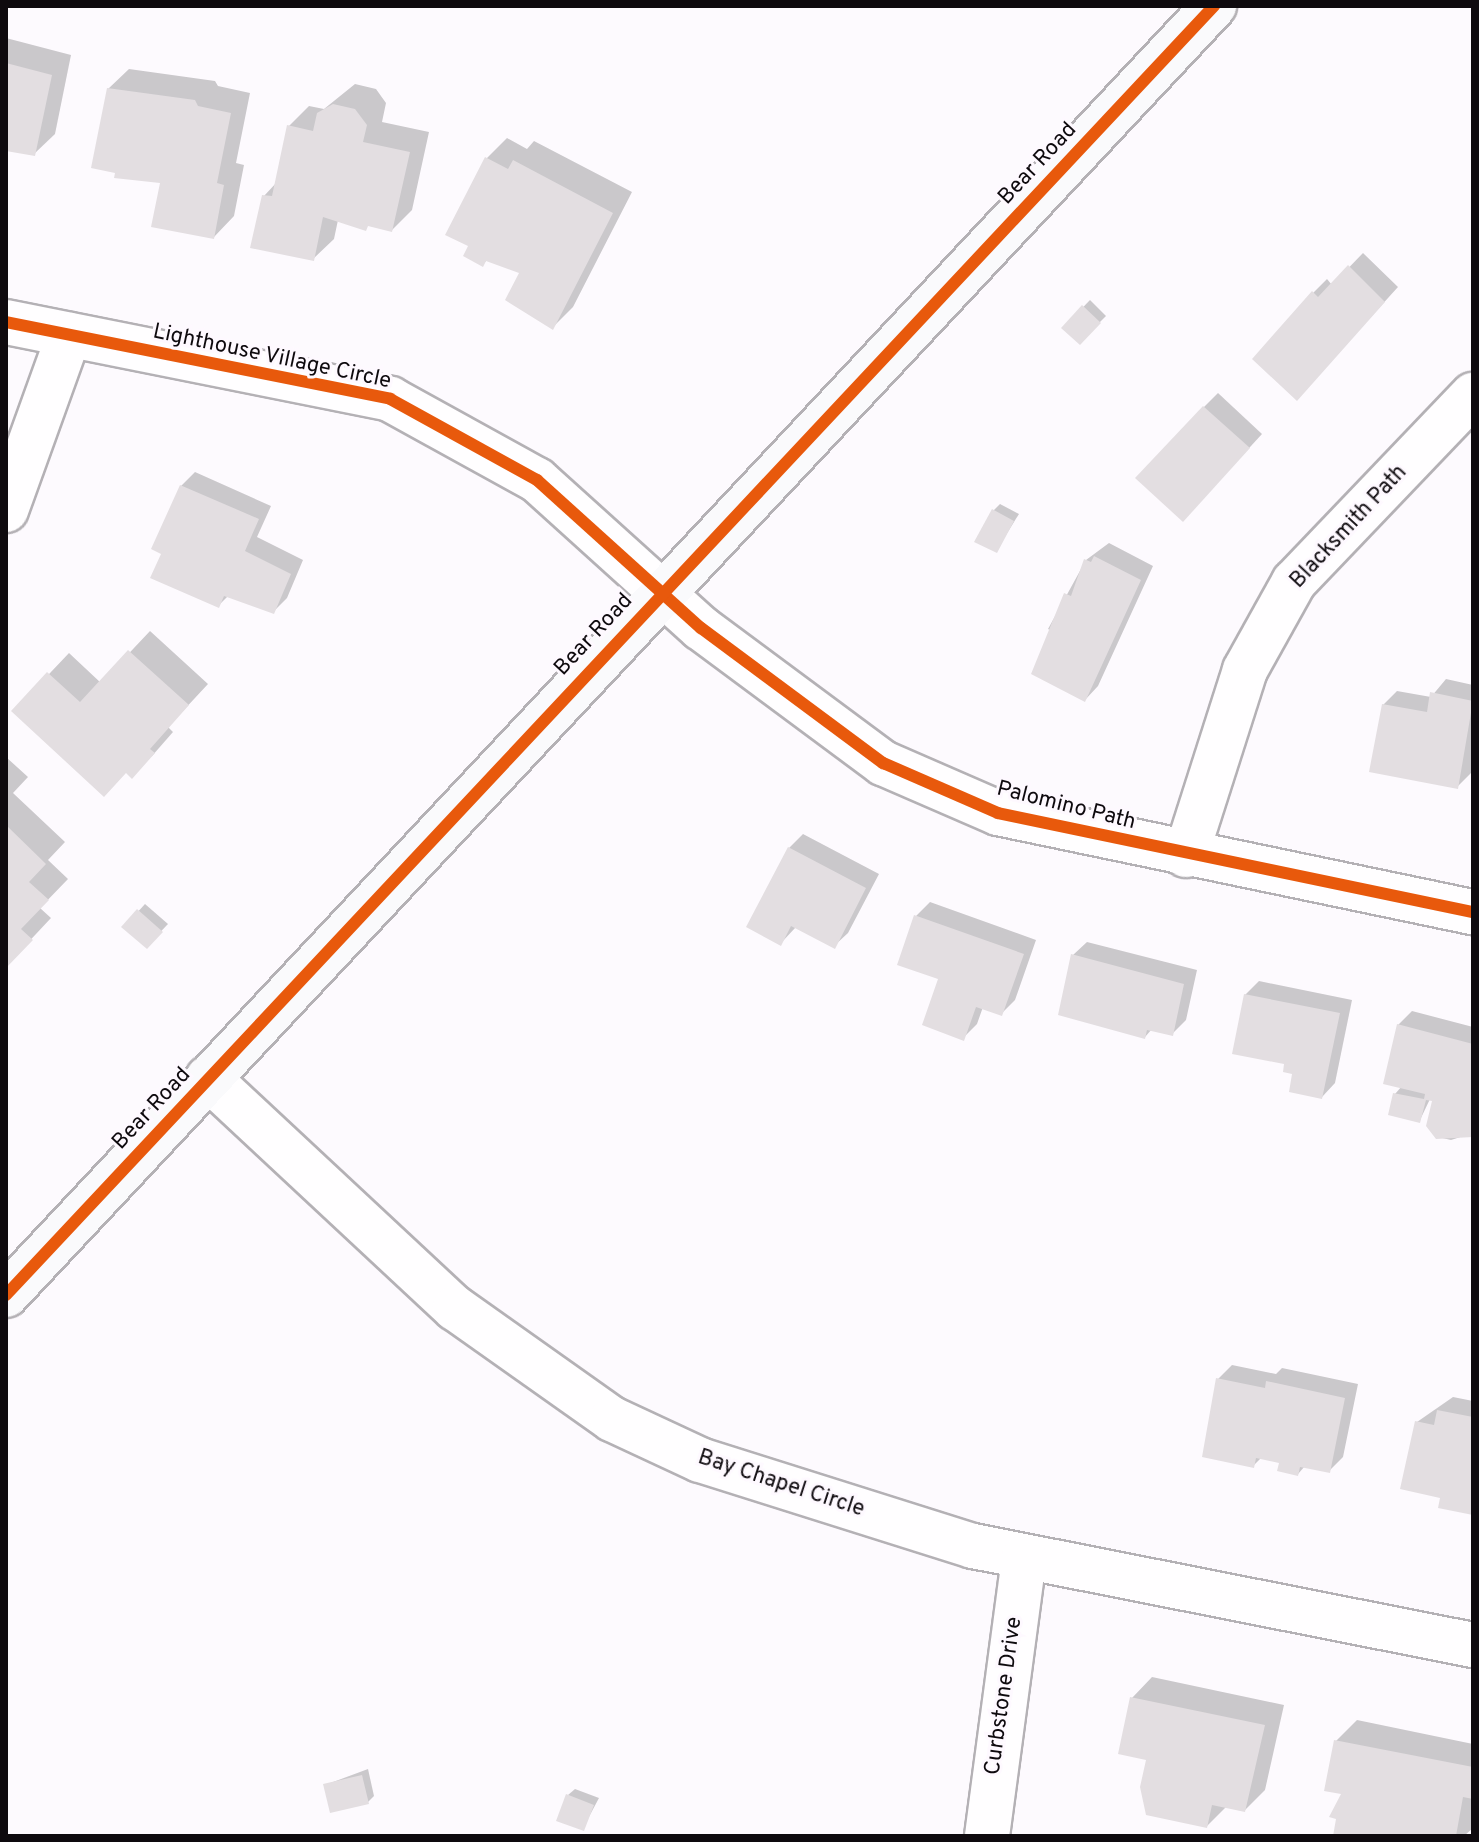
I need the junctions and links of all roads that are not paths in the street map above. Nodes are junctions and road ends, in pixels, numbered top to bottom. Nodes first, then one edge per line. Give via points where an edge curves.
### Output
1 (1214, 6) edge
2 (6, 322) edge
3 (69, 335) junction
4 (1473, 395) edge
5 (6, 510) edge
6 (661, 593) junction
7 (1186, 855) junction
8 (1473, 912) edge
9 (208, 1078) junction
10 (6, 1295) edge
11 (1024, 1557) junction
12 (1473, 1645) edge
13 (987, 1836) edge

1 - 6 street, Bear Road
2 - 3 street, Lighthouse Village Circle
3 - 5 street
3 - 6 street, Lighthouse Village Circle via 390,399 537,480
4 - 7 street, Blacksmith Path via 1294,582 1245,670
6 - 7 street, Palomino Path via 883,763 998,813
6 - 9 street, Bear Road
7 - 8 street, Palomino Path
9 - 10 street, Bear Road
9 - 11 street, Bay Chapel Circle via 455,1308 612,1419 700,1460
11 - 12 street, Bay Chapel Circle
11 - 13 street, Curbstone Drive

